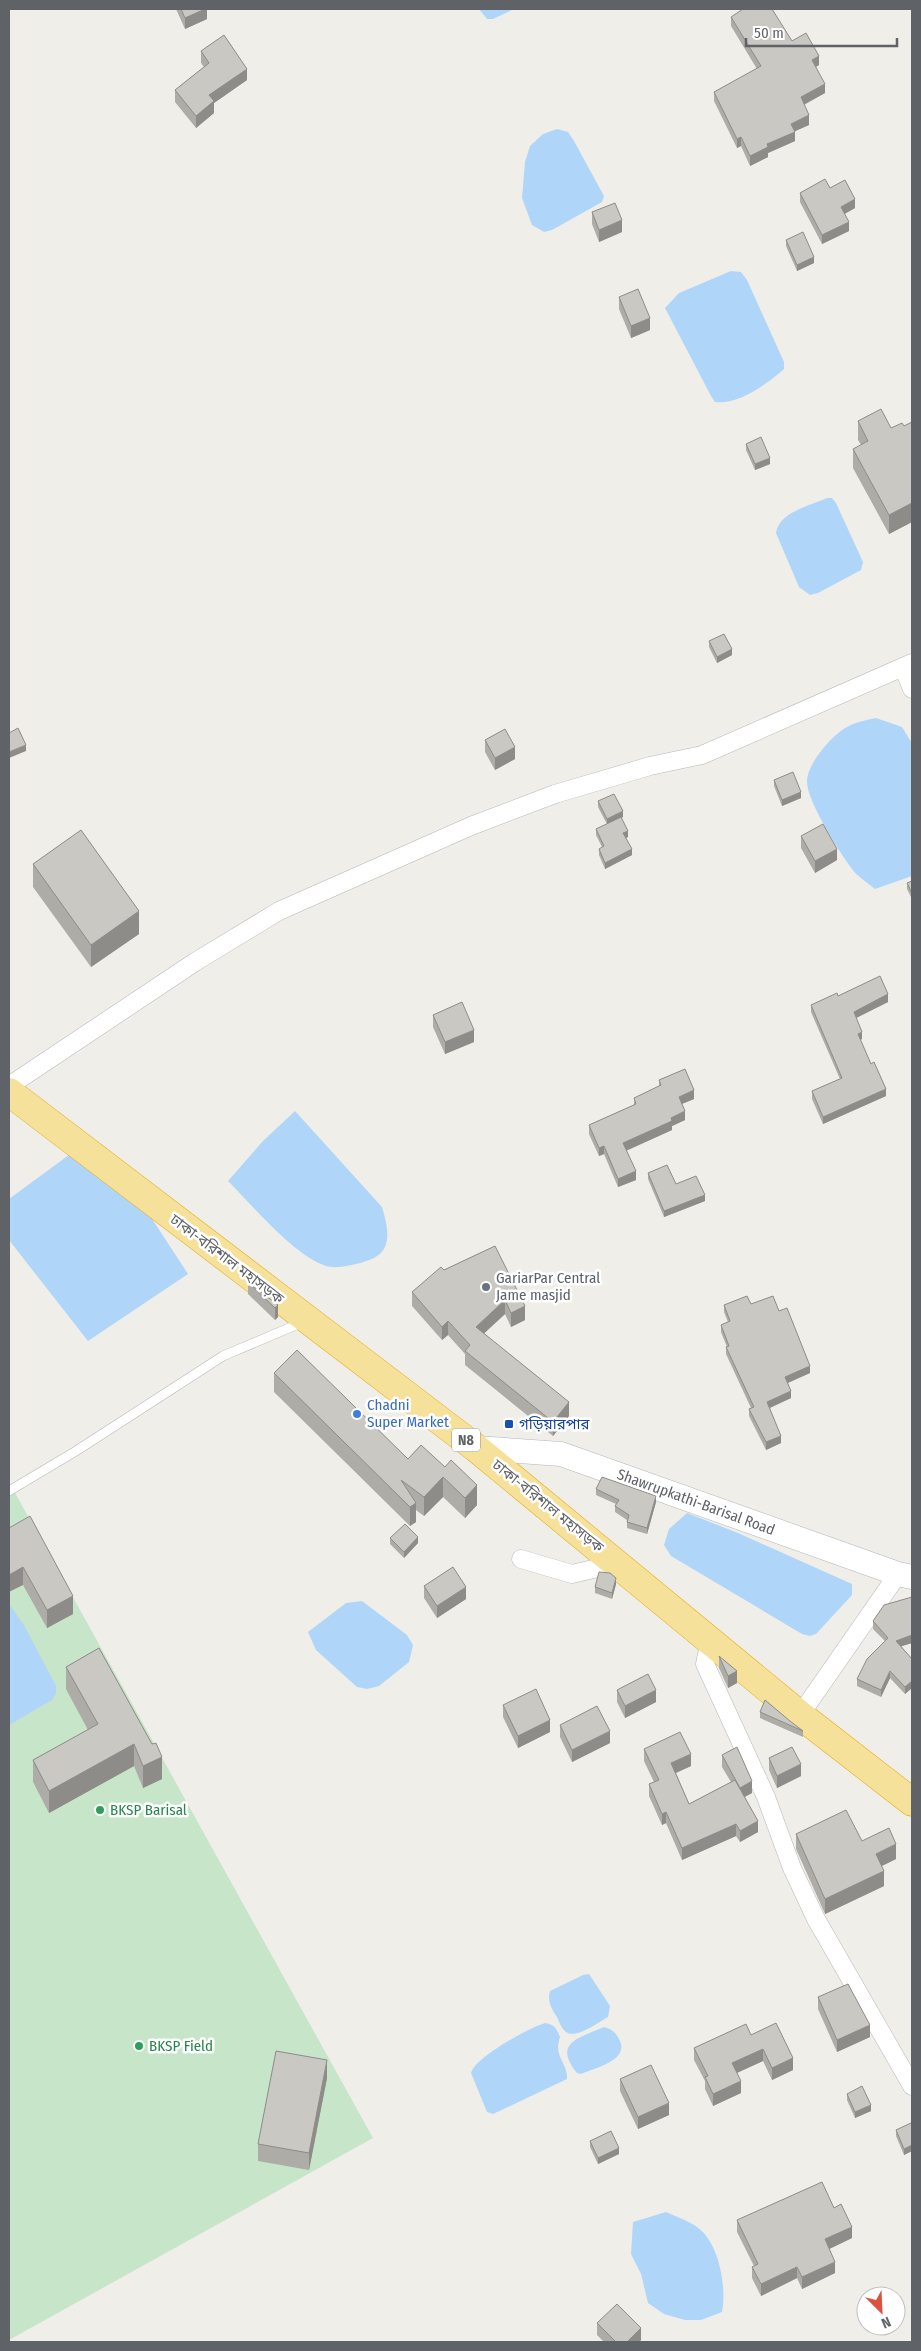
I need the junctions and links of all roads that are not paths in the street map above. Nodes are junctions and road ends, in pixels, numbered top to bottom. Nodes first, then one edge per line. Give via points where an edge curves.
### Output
1 (908, 665) edge
2 (912, 689) edge
3 (9, 1086) edge
4 (9, 1092) edge
5 (307, 1320) junction
6 (476, 1448) junction
7 (9, 1491) edge
8 (521, 1559) dead end
9 (621, 1566) junction
10 (905, 1575) edge
11 (710, 1640) junction
12 (800, 1715) junction
13 (912, 1802) edge
14 (912, 2086) edge

1 - 2 street
1 - 3 street via 702,755 564,791 470,826 279,911 195,962
4 - 5 highway, ঢাকা-বরিশাল মহাসড়ক / N8
5 - 6 highway, ঢাকা-বরিশাল মহাসড়ক / N8
5 - 7 lane via 223,1356 76,1452
6 - 9 highway, ঢাকা-বরিশাল মহাসড়ক / N8
6 - 10 main road, Shawrupkathi-Barisal Road via 561,1454
8 - 9 street via 572,1574
9 - 11 highway, ঢাকা-বরিশাল মহাসড়ক / N8
10 - 12 street
11 - 12 highway, ঢাকা-বরিশাল মহাসড়ক / N8
11 - 14 street via 705,1664 766,1797 792,1868 816,1919
12 - 13 highway, ঢাকা-বরিশাল মহাসড়ক / N8

